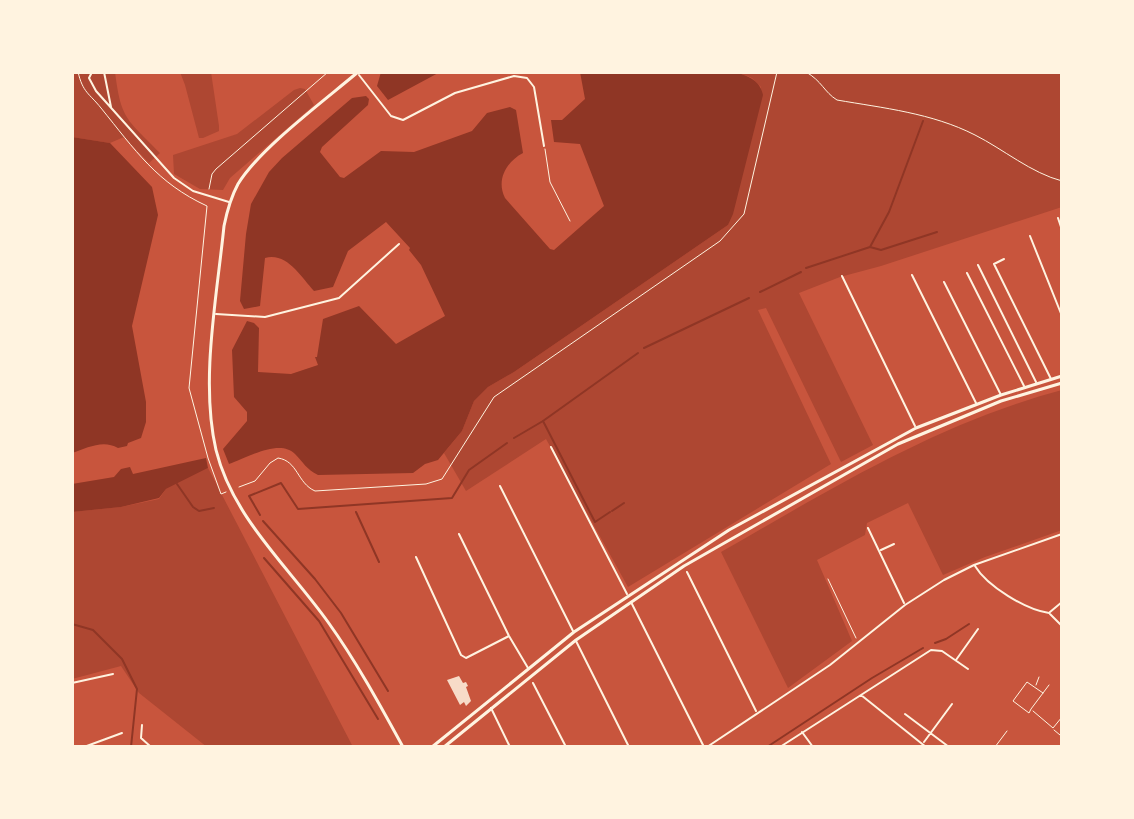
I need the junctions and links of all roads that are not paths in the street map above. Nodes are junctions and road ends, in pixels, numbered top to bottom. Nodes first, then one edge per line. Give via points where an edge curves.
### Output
1 (92, 72) edge
2 (104, 72) edge
3 (358, 72) edge
4 (111, 108) junction
5 (544, 146) joint
6 (230, 203) junction
7 (1058, 218) dead end
8 (570, 221) dead end
9 (1062, 230) edge
10 (1030, 236) dead end
11 (399, 244) dead end
12 (1004, 259) dead end
13 (978, 265) dead end
14 (967, 273) dead end
15 (912, 275) dead end
16 (842, 276) dead end
17 (944, 282) dead end
18 (996, 284) dead end
19 (990, 288) junction
20 (216, 314) junction
21 (1062, 316) edge
22 (1062, 376) edge
23 (1051, 379) junction
24 (1037, 383) junction
25 (1062, 383) edge
26 (1024, 387) junction
27 (1001, 395) junction
28 (977, 404) junction
29 (916, 428) junction
30 (551, 447) dead end
31 (500, 486) dead end
32 (868, 528) dead end
33 (459, 534) dead end
34 (1062, 534) edge
35 (894, 544) dead end
36 (878, 551) junction
37 (416, 557) dead end
38 (974, 565) junction
39 (687, 572) dead end
40 (627, 595) junction
41 (631, 601) junction
42 (1062, 602) edge
43 (905, 605) junction
44 (1049, 613) junction
45 (1062, 626) edge
46 (978, 629) dead end
47 (574, 632) junction
48 (509, 636) junction
49 (576, 640) junction
50 (956, 660) junction
51 (529, 669) junction
52 (968, 669) dead end
53 (113, 674) dead end
54 (72, 683) edge
55 (533, 683) dead end
56 (860, 694) junction
57 (952, 704) dead end
58 (491, 708) junction
59 (757, 713) junction
60 (905, 714) dead end
61 (142, 725) dead end
62 (1007, 731) dead end
63 (802, 732) junction
64 (122, 733) dead end
65 (930, 733) junction
66 (922, 744) junction
67 (84, 747) edge
68 (151, 747) edge
69 (403, 747) edge
70 (432, 747) edge
71 (444, 747) edge
72 (510, 747) edge
73 (566, 747) edge
74 (629, 747) edge
75 (706, 747) edge
76 (780, 747) edge
77 (813, 747) edge
78 (926, 747) edge
79 (949, 747) edge
80 (995, 747) edge

1 - 4 street via 89,78
2 - 4 street
3 - 5 street via 391,116 403,120 455,93 514,76 527,78 534,87
3 - 6 main road via 264,154
4 - 6 street via 174,178 193,191
5 - 8 lane via 550,182
6 - 20 main road
7 - 9 street
10 - 21 street
11 - 20 street via 339,298 265,317
12 - 23 street via 994,264
13 - 19 street
14 - 26 street
15 - 28 street
16 - 29 street
17 - 27 street
18 - 19 street
19 - 24 street
20 - 69 main road via 212,429 231,490 329,623
22 - 23 main road
23 - 24 main road
24 - 26 main road
25 - 41 main road via 1001,401 898,444
26 - 27 main road
27 - 28 main road
28 - 29 main road
29 - 40 main road via 729,530
30 - 40 street
31 - 47 street
32 - 36 street
33 - 48 street
34 - 38 street
35 - 36 street
36 - 43 street
37 - 48 street via 461,655 476,655
38 - 43 street
38 - 44 street via 1019,603
39 - 59 street
40 - 47 main road
41 - 49 main road
41 - 75 street
42 - 44 street
43 - 59 street via 830,665
44 - 45 street
46 - 50 street
47 - 51 main road
48 - 51 street
49 - 58 main road
49 - 74 street
50 - 52 street
50 - 56 street via 931,650
51 - 70 main road
53 - 54 street
55 - 73 street
56 - 63 street
56 - 66 street
57 - 65 street
58 - 71 main road
58 - 72 street
59 - 75 street
60 - 65 street
61 - 68 street via 141,738
62 - 80 lane
63 - 76 street
63 - 77 street
64 - 67 street
65 - 66 street
65 - 79 street
66 - 78 street

